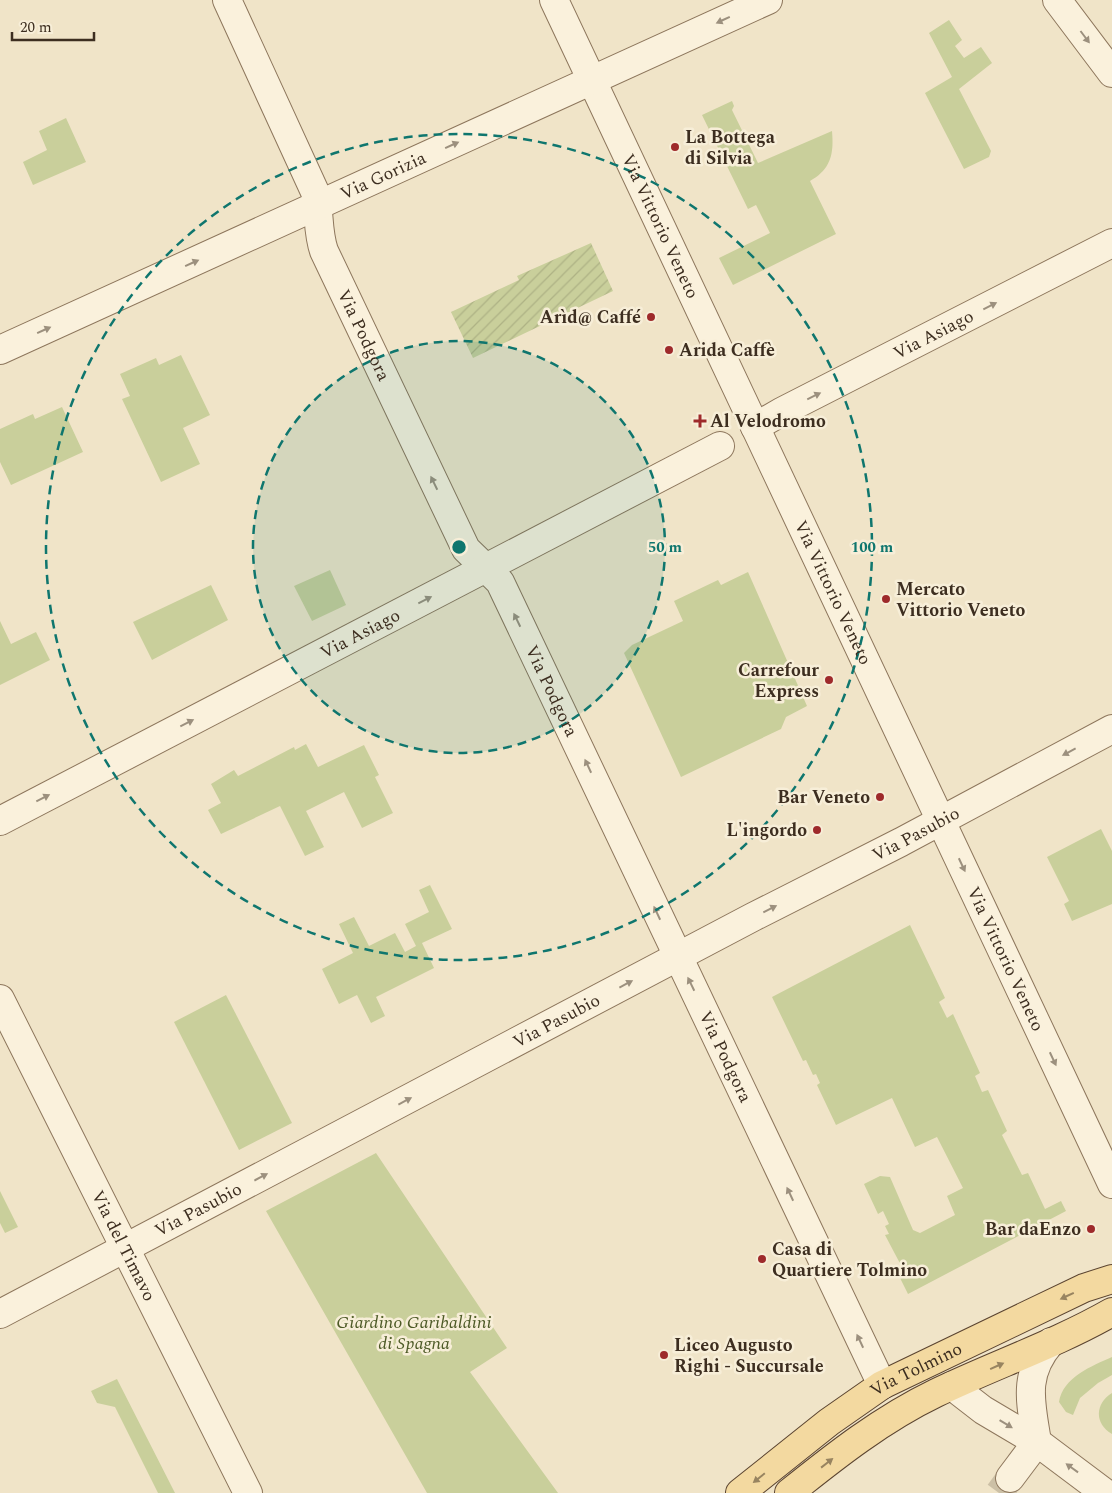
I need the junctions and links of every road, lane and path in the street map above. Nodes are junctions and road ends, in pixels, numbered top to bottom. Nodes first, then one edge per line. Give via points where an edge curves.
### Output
1 (227, 0) edge
2 (554, 0) edge
3 (768, 0) edge
4 (1057, 0) edge
5 (1112, 73) edge
6 (592, 81) junction
7 (319, 206) junction
8 (1112, 243) edge
9 (0, 350) edge
10 (755, 427) junction
11 (720, 446) dead end
12 (485, 568) junction
13 (1112, 729) edge
14 (0, 821) edge
15 (941, 821) junction
16 (678, 957) junction
17 (0, 999) edge
18 (1112, 1184) edge
19 (125, 1248) junction
20 (1112, 1279) edge
21 (1112, 1312) edge
22 (0, 1314) edge
23 (1051, 1342) junction
24 (882, 1384) junction
25 (952, 1386) junction
26 (1037, 1442) junction
27 (1010, 1478) tunnel mouth
28 (248, 1493) edge
29 (740, 1493) edge
30 (788, 1493) edge
31 (1106, 1493) edge

1 - 7 street, Via Podgora
2 - 6 street, Via Vittorio Veneto
3 -> 6 street, Via Gorizia
4 -> 5 street
7 -> 6 street, Via Gorizia
6 - 10 street, Via Vittorio Veneto
9 -> 7 street, Via Gorizia
12 -> 7 street, Via Podgora via 466,549 324,251 319,238
10 -> 8 street, Via Asiago
10 - 15 street, Via Vittorio Veneto
11 - 12 street, Via Asiago
14 -> 12 street, Via Asiago
16 -> 12 street, Via Podgora via 500,582
13 -> 15 street, Via Pasubio
16 -> 15 street, Via Pasubio
15 -> 18 street, Via Vittorio Veneto
19 -> 16 street, Via Pasubio
24 -> 16 street, Via Podgora
17 - 19 street, Via del Timavo
19 - 22 street, Via Pasubio
19 - 28 street, Via del Timavo
20 -> 24 main road, Via Tolmino via 1084,1288
21 - 23 main road, Via Tolmino
25 -> 23 main road, Via Tolmino
23 - 26 street via 1031,1378 1031,1406
24 -> 29 main road, Via Tolmino
25 -> 26 street
30 -> 25 main road, Via Tolmino via 872,1429
26 - 27 street
31 -> 26 street

